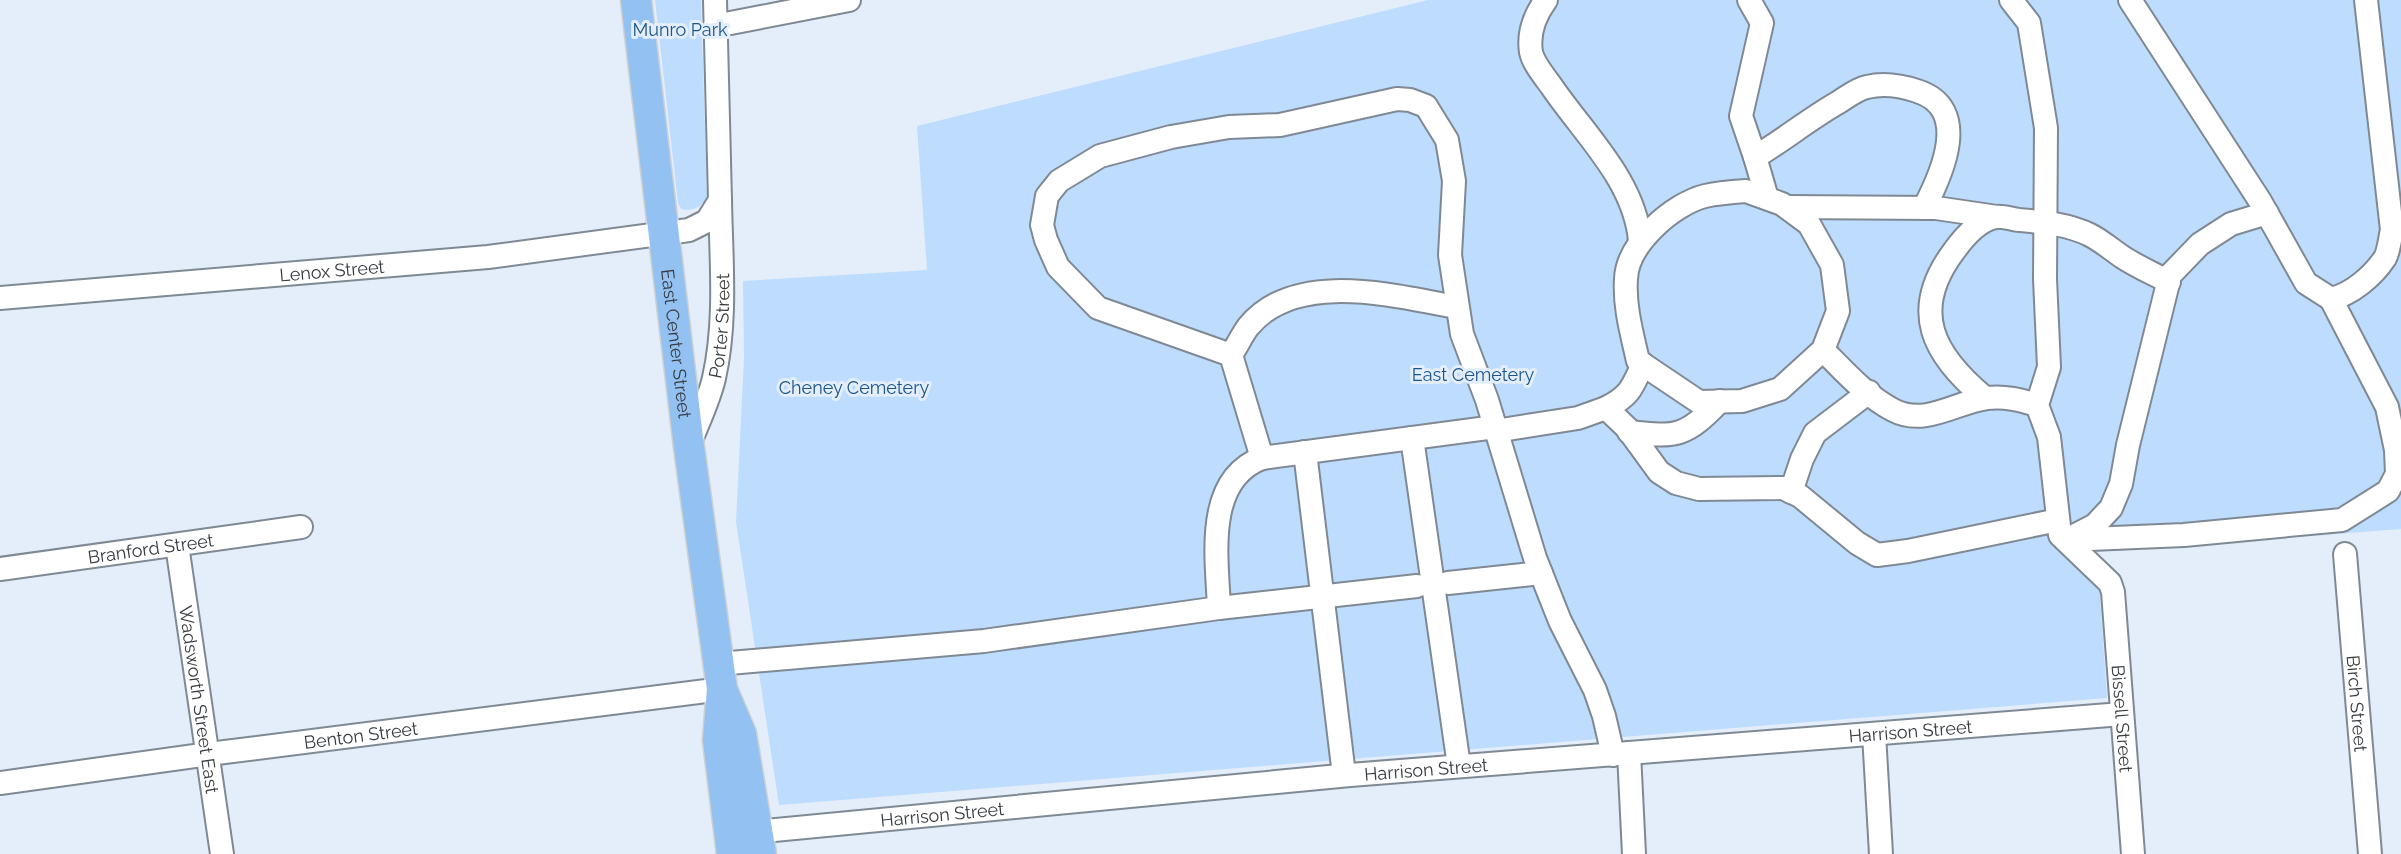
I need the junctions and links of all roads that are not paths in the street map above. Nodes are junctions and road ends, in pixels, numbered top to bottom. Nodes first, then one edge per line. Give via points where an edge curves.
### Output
1 (636, 0) edge
2 (714, 0) edge
3 (849, 0) edge
4 (1545, 0) edge
5 (1749, 0) edge
6 (2012, 0) edge
7 (2130, 0) edge
8 (2366, 0) edge
9 (715, 26) junction
10 (1755, 157) junction
11 (720, 200) junction
12 (1777, 202) junction
13 (1924, 208) junction
14 (2266, 213) junction
15 (1997, 217) junction
16 (2047, 222) junction
17 (664, 235) junction
18 (1640, 241) junction
19 (2169, 282) junction
20 (0, 298) edge
21 (2331, 299) junction
22 (1456, 307) junction
23 (1823, 350) junction
24 (1231, 355) junction
25 (1643, 364) junction
26 (1869, 392) junction
27 (1985, 398) junction
28 (1720, 401) junction
29 (2037, 405) junction
30 (1606, 408) junction
31 (1495, 429) junction
32 (1629, 432) junction
33 (1412, 438) junction
34 (688, 447) junction
35 (1305, 452) junction
36 (1262, 458) junction
37 (1791, 492) junction
38 (301, 527) dead end
39 (2062, 530) junction
40 (177, 545) junction
41 (2344, 554) dead end
42 (0, 569) edge
43 (1541, 573) junction
44 (1448, 583) dead end
45 (1418, 586) dead end
46 (1323, 597) junction
47 (1219, 608) junction
48 (720, 677) junction
49 (2122, 714) junction
50 (1874, 734) junction
51 (209, 754) junction
52 (1621, 754) junction
53 (1459, 766) junction
54 (1344, 776) junction
55 (0, 783) edge
56 (745, 843) edge
57 (222, 854) edge
58 (1634, 854) edge
59 (1881, 854) edge
60 (2133, 854) edge
61 (2370, 854) edge

1 - 17 main road, East Center Street
2 - 9 street, Porter Street
3 - 9 street
4 - 18 street via 1535,16 1531,54 1613,170 1639,225
5 - 10 street via 1762,23 1741,116
6 - 16 street via 2029,23 2046,128
7 - 14 street
8 - 21 street via 2392,230 2386,257 2364,282
9 - 11 street, Porter Street
10 - 12 street
10 - 13 street via 1809,118 1867,87 1902,86 1941,105 1948,123 1942,169
11 - 17 street via 707,221
11 - 34 street, Porter Street via 722,322 718,354 713,381
12 - 13 street
12 - 18 street via 1746,191 1703,196 1665,216
12 - 23 street via 1809,224 1832,265 1838,311
13 - 15 street
14 - 19 street via 2231,224 2200,244 2170,275
14 - 21 street via 2306,283
15 - 16 street
15 - 27 street via 1981,223 1958,245 1945,262 1929,300 1929,316 1940,351
16 - 19 street via 2090,235
16 - 29 street via 2049,367
17 - 20 street, Lenox Street via 488,257
17 - 34 main road, East Center Street
18 - 25 street via 1625,277 1629,322 1638,361
19 - 39 street via 2127,445 2121,484 2111,508 2096,525
21 - 39 street via 2387,407 2397,474 2388,491 2342,520 2184,535
22 - 24 street via 1350,290 1327,291 1299,297 1267,311 1249,326
22 - 24 street via 1450,255 1453,164 1439,124 1426,106 1410,100 1397,99 1280,125 1229,127 1171,137 1100,156 1059,181 1047,196 1042,225 1058,267 1083,294 1098,308
22 - 31 street
23 - 26 street
23 - 28 street via 1779,389 1742,401
24 - 36 street
25 - 28 street via 1699,402
25 - 30 street via 1633,389
26 - 27 street via 1894,411 1926,416
26 - 37 street via 1815,433
27 - 29 street via 2012,397
28 - 32 street via 1692,428 1678,434
29 - 39 street via 2049,437
30 - 31 street via 1578,418
30 - 32 street
31 - 33 street
31 - 43 street
32 - 37 street via 1659,472 1676,483 1699,489 1783,488
33 - 35 street
33 - 53 street
34 - 48 main road, East Center Street
35 - 36 street
35 - 46 street
36 - 47 street via 1234,475 1225,491 1219,519
37 - 39 street via 1877,555
38 - 40 street, Branford Street
39 - 49 street, Bissell Street via 2110,583
40 - 42 street, Branford Street
40 - 51 street, Wadsworth Street East
41 - 61 street, Birch Street
43 - 44 street
43 - 52 street
45 - 46 street, Benton Street
46 - 47 street, Benton Street
46 - 54 street
47 - 48 street, Benton Street
48 - 51 street, Benton Street
48 - 56 main road, East Center Street via 718,740
49 - 50 street, Harrison Street
49 - 60 street, Bissell Street
50 - 52 street, Harrison Street
50 - 59 street
51 - 55 street, Benton Street
51 - 57 street, Wadsworth Street East
52 - 53 street, Harrison Street
52 - 58 street
53 - 54 street, Harrison Street
54 - 56 street, Harrison Street

